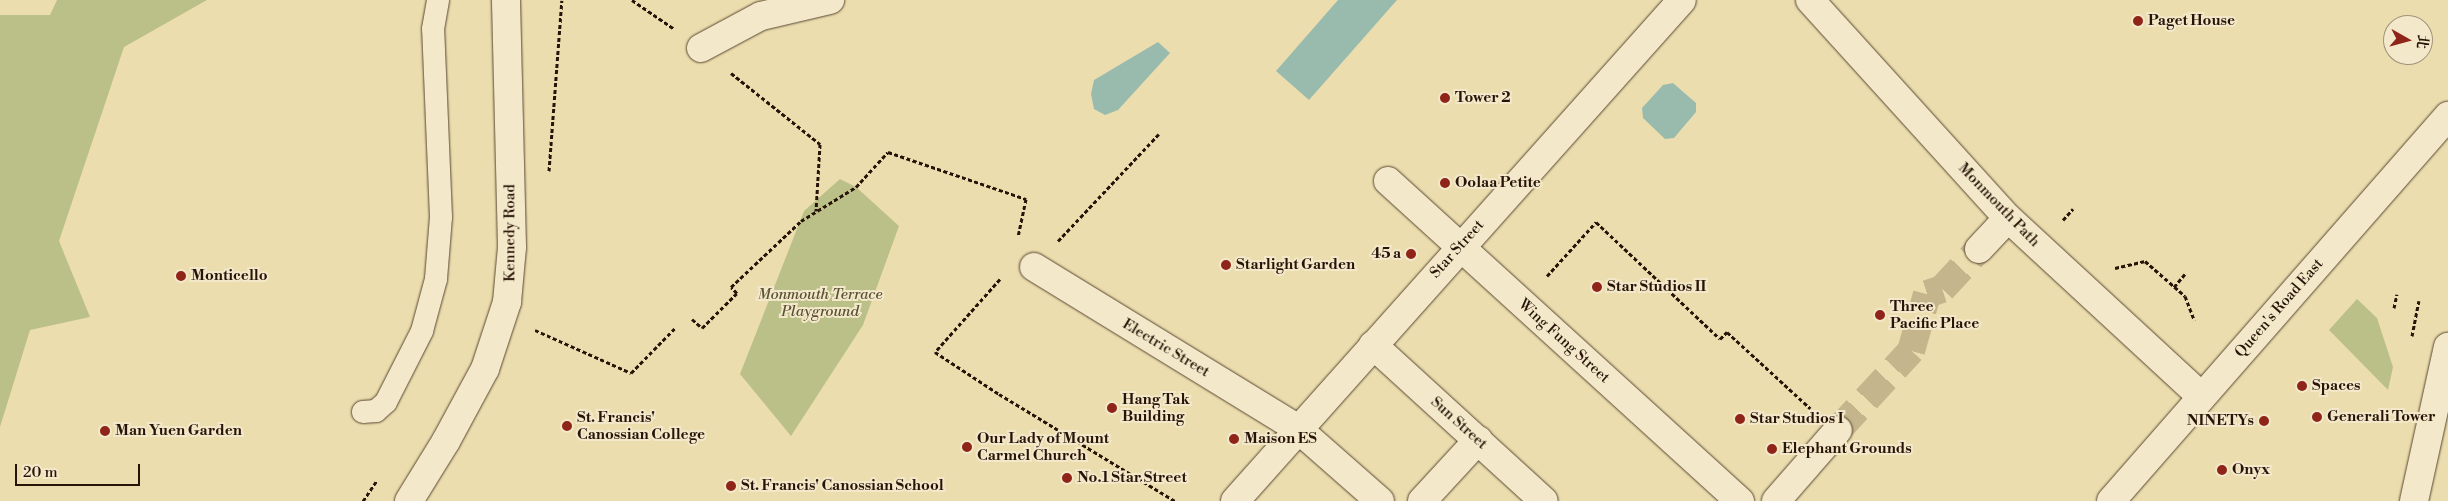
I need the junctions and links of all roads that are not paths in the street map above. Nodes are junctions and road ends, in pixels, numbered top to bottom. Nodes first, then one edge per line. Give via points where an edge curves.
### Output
1 (438, 0) edge
2 (506, 0) edge
3 (830, 0) edge
4 (1682, 0) edge
5 (1810, 0) edge
6 (700, 48) dead end
7 (2448, 116) edge
8 (1388, 181) dead end
9 (2008, 218) junction
10 (1460, 246) junction
11 (1979, 249) tunnel mouth
12 (1034, 267) road end
13 (1373, 345) junction
14 (2448, 347) edge
15 (2201, 396) junction
16 (363, 412) dead end
17 (1298, 429) junction
18 (1838, 430) tunnel mouth
19 (1478, 440) junction
20 (409, 501) edge
21 (1235, 501) edge
22 (1380, 501) edge
23 (1422, 501) edge
24 (1544, 501) edge
25 (1740, 501) edge
26 (1776, 501) edge
27 (2111, 501) edge
28 (2414, 501) edge

1 - 16 lane via 433,29 441,217 436,280 422,331 386,402 376,411
2 - 20 street, Kennedy Road via 512,247 507,302 484,369 467,404
3 - 6 street via 761,16
4 - 10 street, Star Street
5 - 9 street, Monmouth Path
7 - 15 street, Queen's Road East
8 - 10 street, Wing Fung Street
9 - 11 street
9 - 15 street, Monmouth Path
10 - 13 street, Star Street
10 - 25 street, Wing Fung Street
12 - 17 street, Electric Street
13 - 17 street, Star Street
13 - 19 street, Sun Street
14 - 28 street
15 - 27 street, Queen's Road East
17 - 21 street, Star Street
17 - 22 street, Electric Street
18 - 26 street
19 - 23 street
19 - 24 street, Sun Street

